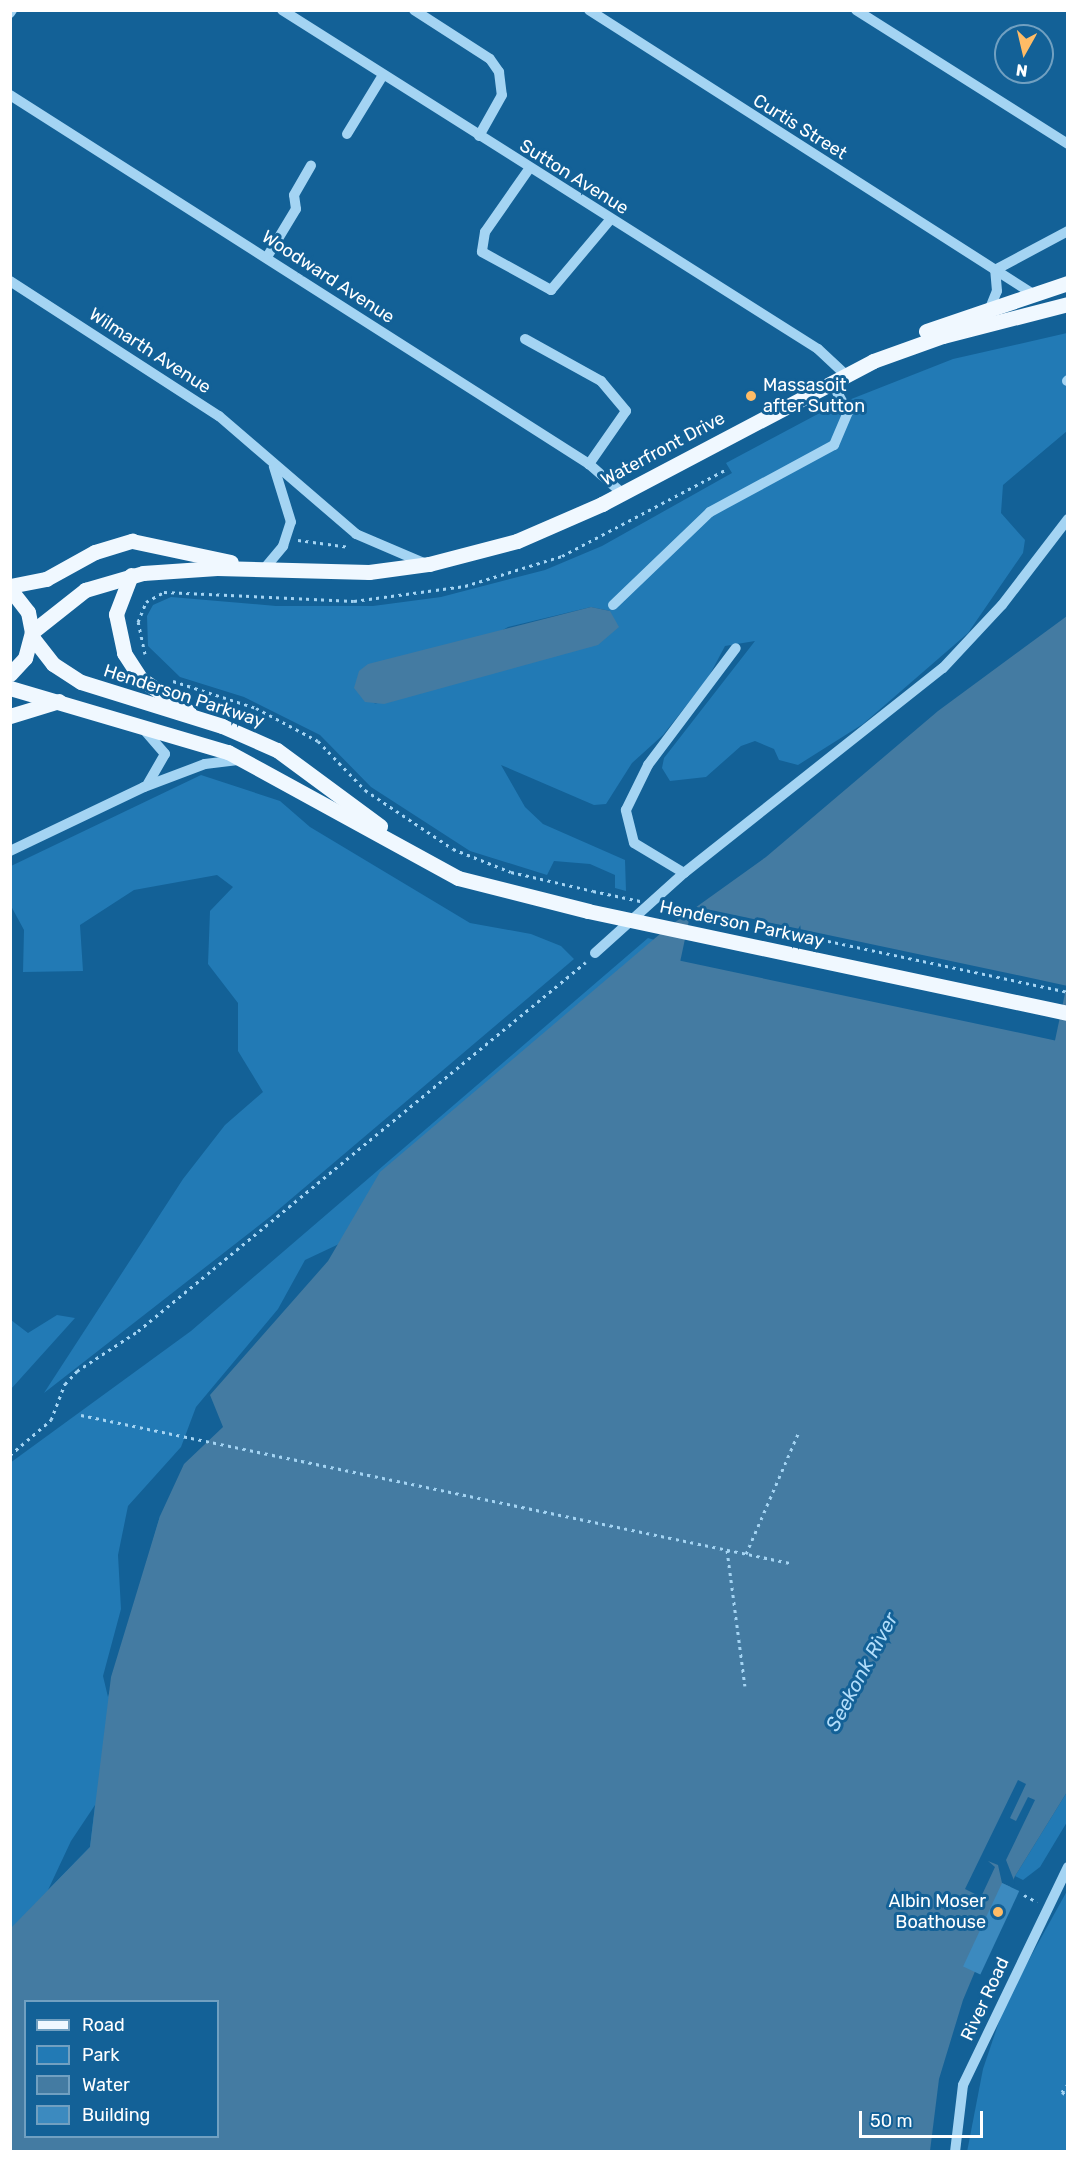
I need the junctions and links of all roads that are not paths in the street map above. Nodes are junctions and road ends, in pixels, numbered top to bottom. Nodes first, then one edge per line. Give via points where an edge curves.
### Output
1 (282, 10) edge
2 (414, 10) edge
3 (589, 10) edge
4 (855, 10) edge
5 (383, 75) junction
6 (10, 95) edge
7 (348, 134) dead end
8 (479, 136) junction
9 (1068, 144) edge
10 (311, 165) dead end
11 (530, 169) junction
12 (610, 220) junction
13 (1068, 231) edge
14 (267, 257) junction
15 (995, 270) junction
16 (10, 281) edge
17 (1068, 283) edge
18 (1033, 294) junction
19 (1068, 304) edge
20 (990, 308) junction
21 (525, 339) dead end
22 (912, 346) junction
23 (838, 377) junction
24 (266, 458) junction
25 (589, 464) junction
26 (622, 493) junction
27 (1068, 519) edge
28 (429, 564) junction
29 (264, 569) junction
30 (130, 575) junction
31 (10, 588) edge
32 (613, 605) dead end
33 (32, 635) junction
34 (736, 648) dead end
35 (10, 674) edge
36 (10, 688) edge
37 (63, 700) junction
38 (10, 716) edge
39 (207, 721) junction
40 (141, 729) junction
41 (247, 760) junction
42 (144, 787) junction
43 (10, 851) edge
44 (415, 855) junction
45 (684, 873) junction
46 (595, 953) road end
47 (1068, 1013) edge
48 (1068, 1867) edge
49 (955, 2151) edge

1 - 5 street, Sutton Avenue
2 - 8 street via 490,59 499,72 502,96
3 - 15 street, Curtis Street
4 - 9 street
5 - 7 street
5 - 8 street, Sutton Avenue
6 - 14 street, Woodward Avenue
8 - 11 street, Sutton Avenue
10 - 14 street via 294,195 296,209
11 - 12 street, Sutton Avenue
11 - 12 street via 485,232 482,252 551,290
12 - 23 street, Sutton Avenue via 818,349
13 - 15 street
14 - 25 street, Woodward Avenue
15 - 18 street, Curtis Street
15 - 20 street via 997,291
16 - 24 street, Wilmarth Avenue via 203,404
17 - 18 main road
18 - 20 main road
19 - 22 main road, Waterfront Drive
20 - 22 main road via 925,332
21 - 25 street via 601,381 626,411
22 - 23 main road, Waterfront Drive
23 - 26 main road, Waterfront Drive
23 - 32 street, Sutton Avenue via 848,412 834,445 716,508
24 - 28 street, Wilmarth Avenue via 356,534
24 - 29 street, Wilmarth Avenue via 282,485 291,522 283,546
25 - 26 street, Woodward Avenue
26 - 28 main road, Waterfront Drive via 517,541
27 - 45 street via 1002,605 943,668
28 - 29 main road, Waterfront Drive via 355,573
29 - 30 main road, Waterfront Drive
29 - 31 main road, Waterfront Drive via 132,541 94,552 46,579
30 - 33 main road, Waterfront Drive via 85,590
30 - 39 main road via 116,614 124,653 151,688
31 - 33 main road, Henderson Parkway via 28,612
33 - 35 main road via 25,658
33 - 39 main road, Henderson Parkway via 71,677 139,704
34 - 45 street via 648,765 626,810 634,843
36 - 37 main road, Henderson Parkway
37 - 38 main road
37 - 40 main road, Henderson Parkway
39 - 44 main road, Henderson Parkway via 291,758
40 - 41 main road, Henderson Parkway
40 - 42 street via 159,741 165,754 160,771
41 - 42 street via 205,764
41 - 44 main road, Henderson Parkway
42 - 43 street
44 - 47 main road, Henderson Parkway, bridge via 477,885
45 - 46 street
48 - 49 street, River Road via 963,2085

